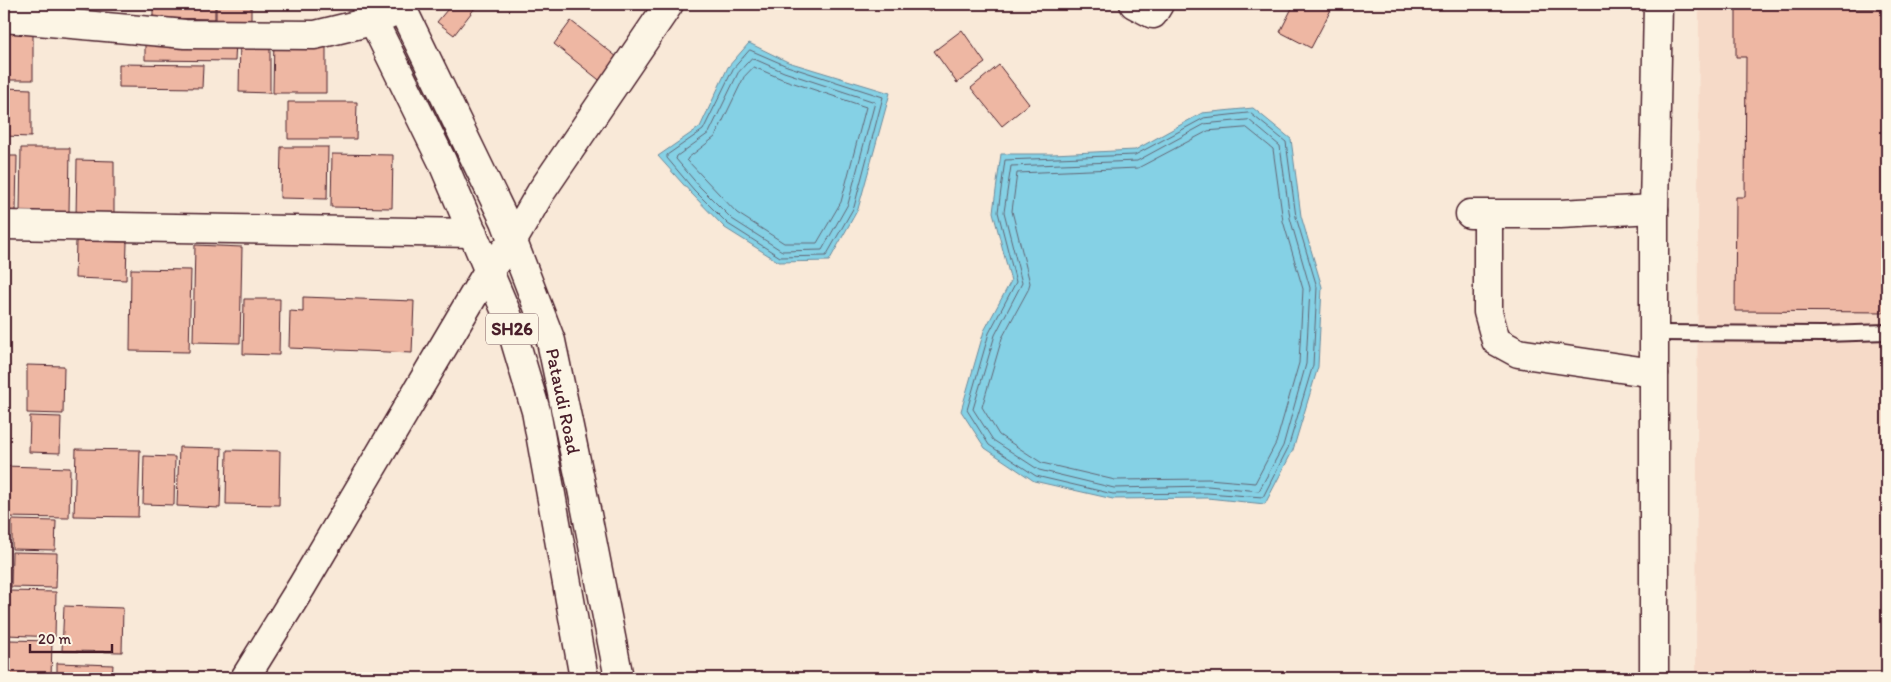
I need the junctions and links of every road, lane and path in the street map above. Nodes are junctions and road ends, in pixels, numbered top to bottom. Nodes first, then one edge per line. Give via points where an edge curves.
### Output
1 (670, 4) edge
2 (1134, 4) edge
3 (1159, 4) edge
4 (1658, 4) edge
5 (401, 6) edge
6 (369, 12) edge
7 (4, 18) edge
8 (1654, 209) junction
9 (4, 225) edge
10 (473, 233) junction
11 (512, 242) junction
12 (488, 270) junction
13 (1887, 332) edge
14 (1654, 333) junction
15 (1654, 373) junction
16 (245, 678) edge
17 (584, 678) edge
18 (619, 678) edge
19 (1654, 678) edge

1 - 11 street via 541,192
2 - 3 street via 1153,14
4 - 8 street
5 - 6 street
5 - 11 street, Pataudi Road / SH26 via 505,221
6 - 7 street via 315,35 194,34
6 - 10 street, SH26 via 442,161
8 - 14 street
8 - 15 street via 1479,214 1488,312 1496,341 1518,353
9 - 10 street
10 - 12 street, SH26
11 - 12 street
11 - 18 street, Pataudi Road / SH26 via 551,341
12 - 16 street
12 - 17 street, SH26 via 507,314 536,411
13 - 14 lane
14 - 15 street
15 - 19 street

